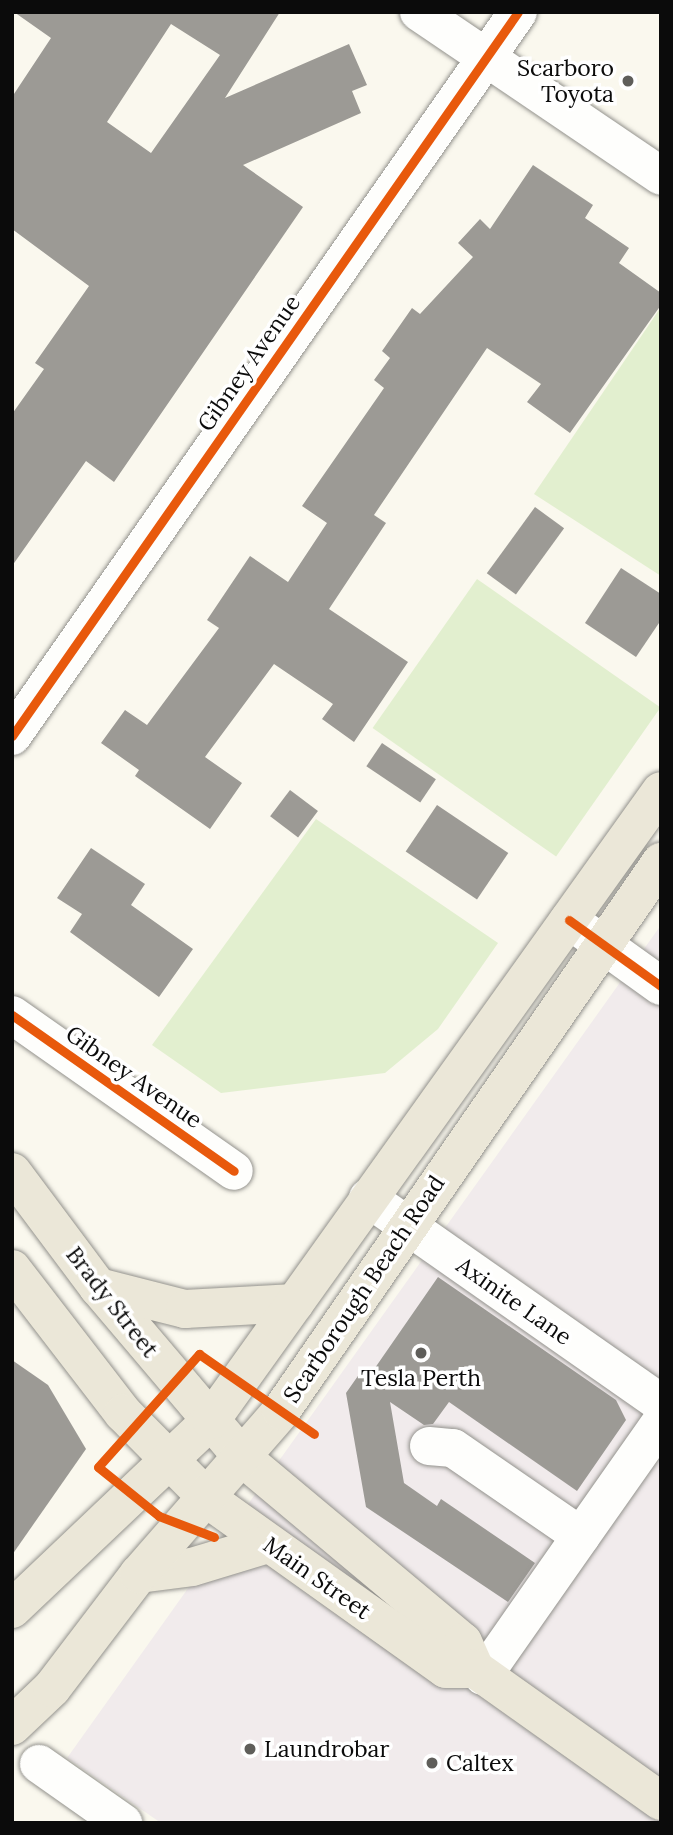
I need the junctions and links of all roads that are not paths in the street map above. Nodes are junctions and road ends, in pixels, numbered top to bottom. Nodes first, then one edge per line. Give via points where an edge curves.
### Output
1 (419, 12) edge
2 (518, 12) edge
3 (485, 59) junction
4 (661, 176) edge
5 (12, 736) edge
6 (661, 791) edge
7 (661, 862) edge
8 (569, 920) junction
9 (604, 945) junction
10 (661, 986) edge
11 (12, 1015) edge
12 (234, 1171) dead end
13 (12, 1172) edge
14 (368, 1198) junction
15 (407, 1224) junction
16 (12, 1269) edge
17 (98, 1287) junction
18 (295, 1303) junction
19 (661, 1403) edge
20 (211, 1420) junction
21 (661, 1422) edge
22 (429, 1446) dead end
23 (244, 1459) junction
24 (170, 1462) junction
25 (209, 1500) junction
26 (581, 1536) junction
27 (268, 1544) junction
28 (139, 1574) junction
29 (12, 1609) edge
30 (479, 1673) junction
31 (12, 1726) edge
32 (39, 1764) dead end
33 (661, 1801) edge
34 (123, 1823) edge

1 - 3 street
2 - 3 street, Gibney Avenue
3 - 4 street
3 - 5 street, Gibney Avenue
6 - 8 main road, Scarborough Beach Road
7 - 9 main road, Scarborough Beach Road
8 - 9 street
8 - 14 main road, Scarborough Beach Road
9 - 10 street
9 - 15 main road, Scarborough Beach Road
11 - 12 street, Gibney Avenue
13 - 17 main road, Brady Street
14 - 15 street, Axinite Lane
14 - 18 main road, Scarborough Beach Road
15 - 19 street, Axinite Lane
15 - 23 main road, Scarborough Beach Road
16 - 24 main road via 123,1413
17 - 18 main road via 185,1308
17 - 20 main road, Brady Street
18 - 20 main road, Scarborough Beach Road
20 - 23 main road, Brady Street
20 - 24 main road, Scarborough Beach Road
21 - 26 street
22 - 26 street via 453,1448
23 - 25 main road, Scarborough Beach Road
23 - 30 main road, Main Street via 463,1642
24 - 25 main road, Main Street
24 - 29 main road, Scarborough Beach Road
25 - 27 main road, Main Street
25 - 28 main road, Scarborough Beach Road
26 - 30 street
27 - 28 main road via 192,1567
27 - 30 main road, Main Street via 446,1669
28 - 31 main road, Scarborough Beach Road via 52,1688
30 - 33 main road, Main Street
32 - 34 street

